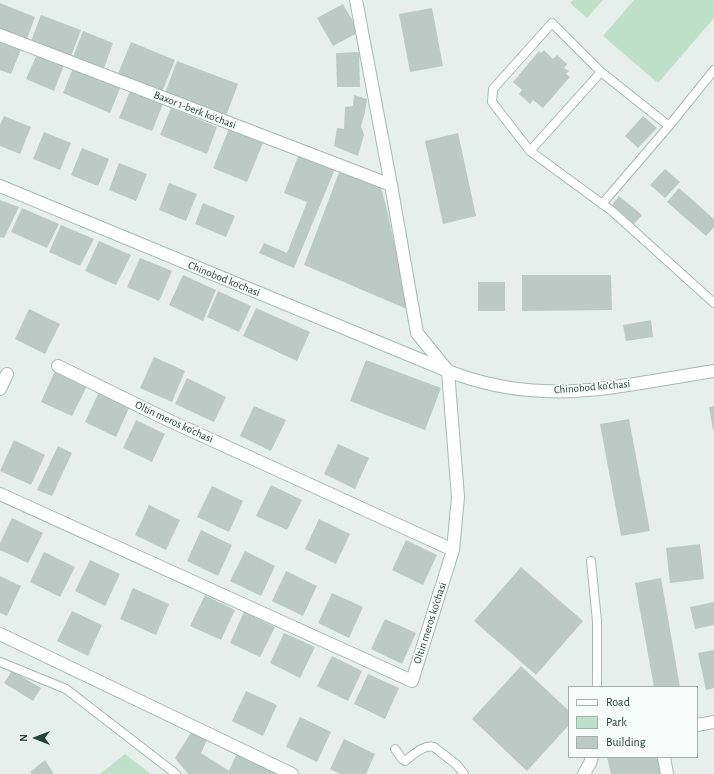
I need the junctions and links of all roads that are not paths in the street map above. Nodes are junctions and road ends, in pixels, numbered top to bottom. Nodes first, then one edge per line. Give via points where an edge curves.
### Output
1 (356, 0) edge
2 (0, 35) edge
3 (714, 70) edge
4 (601, 72) junction
5 (669, 126) junction
6 (530, 150) junction
7 (391, 185) junction
8 (0, 186) edge
9 (602, 204) junction
10 (714, 303) edge
11 (58, 366) dead end
12 (448, 371) junction
13 (714, 371) edge
14 (8, 374) dead end
15 (0, 389) edge
16 (0, 494) edge
17 (454, 550) junction
18 (591, 561) dead end
19 (0, 634) edge
20 (0, 662) edge
21 (597, 686) edge
22 (714, 722) edge
23 (698, 725) edge
24 (395, 748) dead end
25 (592, 758) edge
26 (664, 758) edge
27 (176, 774) edge
28 (292, 774) edge
29 (464, 774) edge
30 (584, 774) edge
31 (667, 774) edge

1 - 7 street
2 - 7 street, Baxor 1-berk ko'chasi
3 - 5 lane
4 - 5 lane
4 - 6 lane
4 - 6 lane via 552,23 493,89 492,102
5 - 9 lane
6 - 9 lane
7 - 12 street via 417,334
8 - 12 street, Chinobod ko'chasi
9 - 10 lane
11 - 17 street, Oltin meros ko'chasi via 175,423
12 - 13 street, Chinobod ko'chasi via 502,387 559,391 606,388
12 - 17 street via 458,497
14 - 15 street
16 - 17 street, Oltin meros ko'chasi via 412,681
18 - 21 lane via 597,621
19 - 28 street
20 - 27 lane via 66,689
22 - 23 street
24 - 29 lane via 405,760 426,747 434,747 457,765
25 - 30 street
26 - 31 street

